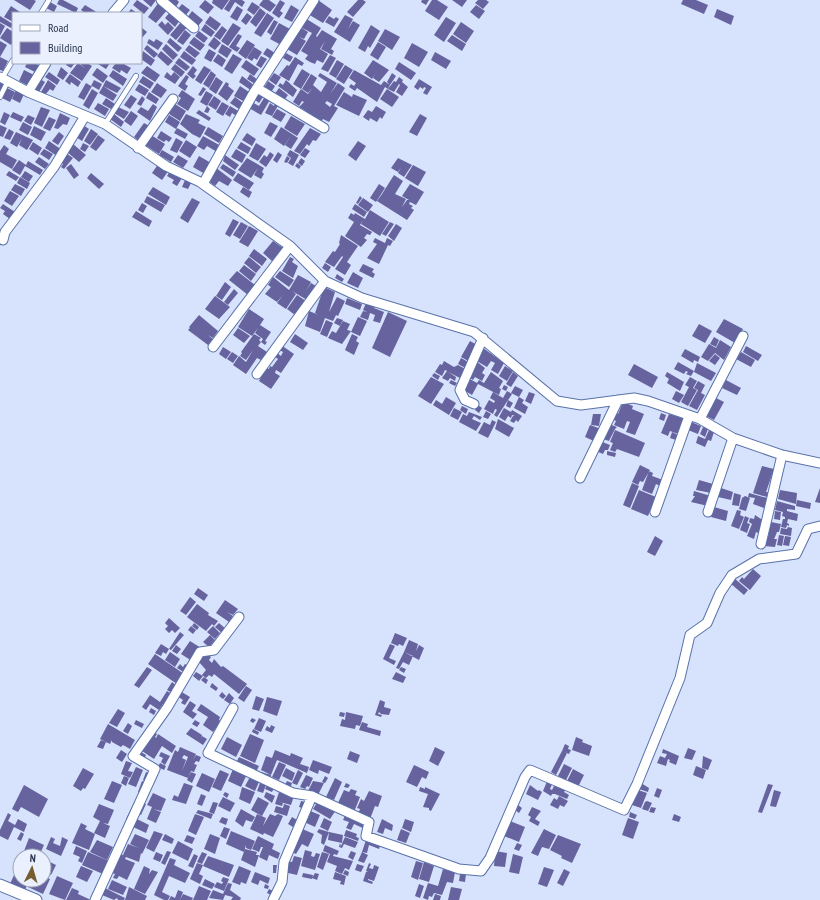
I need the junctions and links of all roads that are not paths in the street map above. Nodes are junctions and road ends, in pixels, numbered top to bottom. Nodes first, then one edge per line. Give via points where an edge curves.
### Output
1 (49, 0) edge
2 (124, 0) edge
3 (161, 0) edge
4 (314, 0) edge
5 (42, 12) edge
6 (114, 12) edge
7 (194, 28) dead end
8 (12, 62) edge
9 (45, 64) edge
10 (136, 76) dead end
11 (4, 79) edge
12 (257, 88) junction
13 (28, 92) junction
14 (0, 97) edge
15 (173, 99) dead end
16 (85, 116) junction
17 (105, 124) junction
18 (324, 128) dead end
19 (138, 148) junction
20 (202, 184) junction
21 (3, 240) dead end
22 (290, 246) junction
23 (325, 281) junction
24 (744, 336) dead end
25 (483, 338) junction
26 (213, 347) dead end
27 (257, 374) dead end
28 (618, 400) junction
29 (474, 404) dead end
30 (689, 416) junction
31 (700, 419) junction
32 (734, 438) junction
33 (782, 455) junction
34 (820, 463) edge
35 (580, 478) dead end
36 (655, 512) dead end
37 (708, 512) dead end
38 (820, 526) edge
39 (761, 544) dead end
40 (239, 617) dead end
41 (233, 708) dead end
42 (312, 796) junction
43 (0, 885) edge
44 (36, 900) edge
45 (94, 900) edge
46 (273, 900) edge

1 - 5 lane
2 - 6 street
3 - 7 street
4 - 12 street
8 - 11 lane
9 - 13 street
10 - 17 lane
11 - 13 street
11 - 14 lane
12 - 18 street
12 - 20 street
13 - 16 street
15 - 19 street
16 - 17 street
16 - 21 street via 54,167 5,232
17 - 19 street
19 - 20 street
20 - 22 street
22 - 23 street
22 - 26 street
23 - 25 street via 362,298 474,332
23 - 27 street
24 - 31 street
25 - 28 street via 557,401 581,405
25 - 29 street via 460,390 465,400
28 - 30 street via 634,398 648,401
28 - 35 street
30 - 31 street
30 - 36 street
31 - 32 street
32 - 33 street
32 - 37 street
33 - 34 street
33 - 39 street
38 - 42 street via 808,529 796,554 759,559 732,575 720,593 707,623 690,635 680,678 624,810 530,770 490,858 481,872 459,869 366,836 369,822
40 - 45 street via 214,650 200,652 167,708 133,756 155,769
41 - 42 street via 208,753 293,793
42 - 46 street via 284,862 282,882
43 - 44 street

